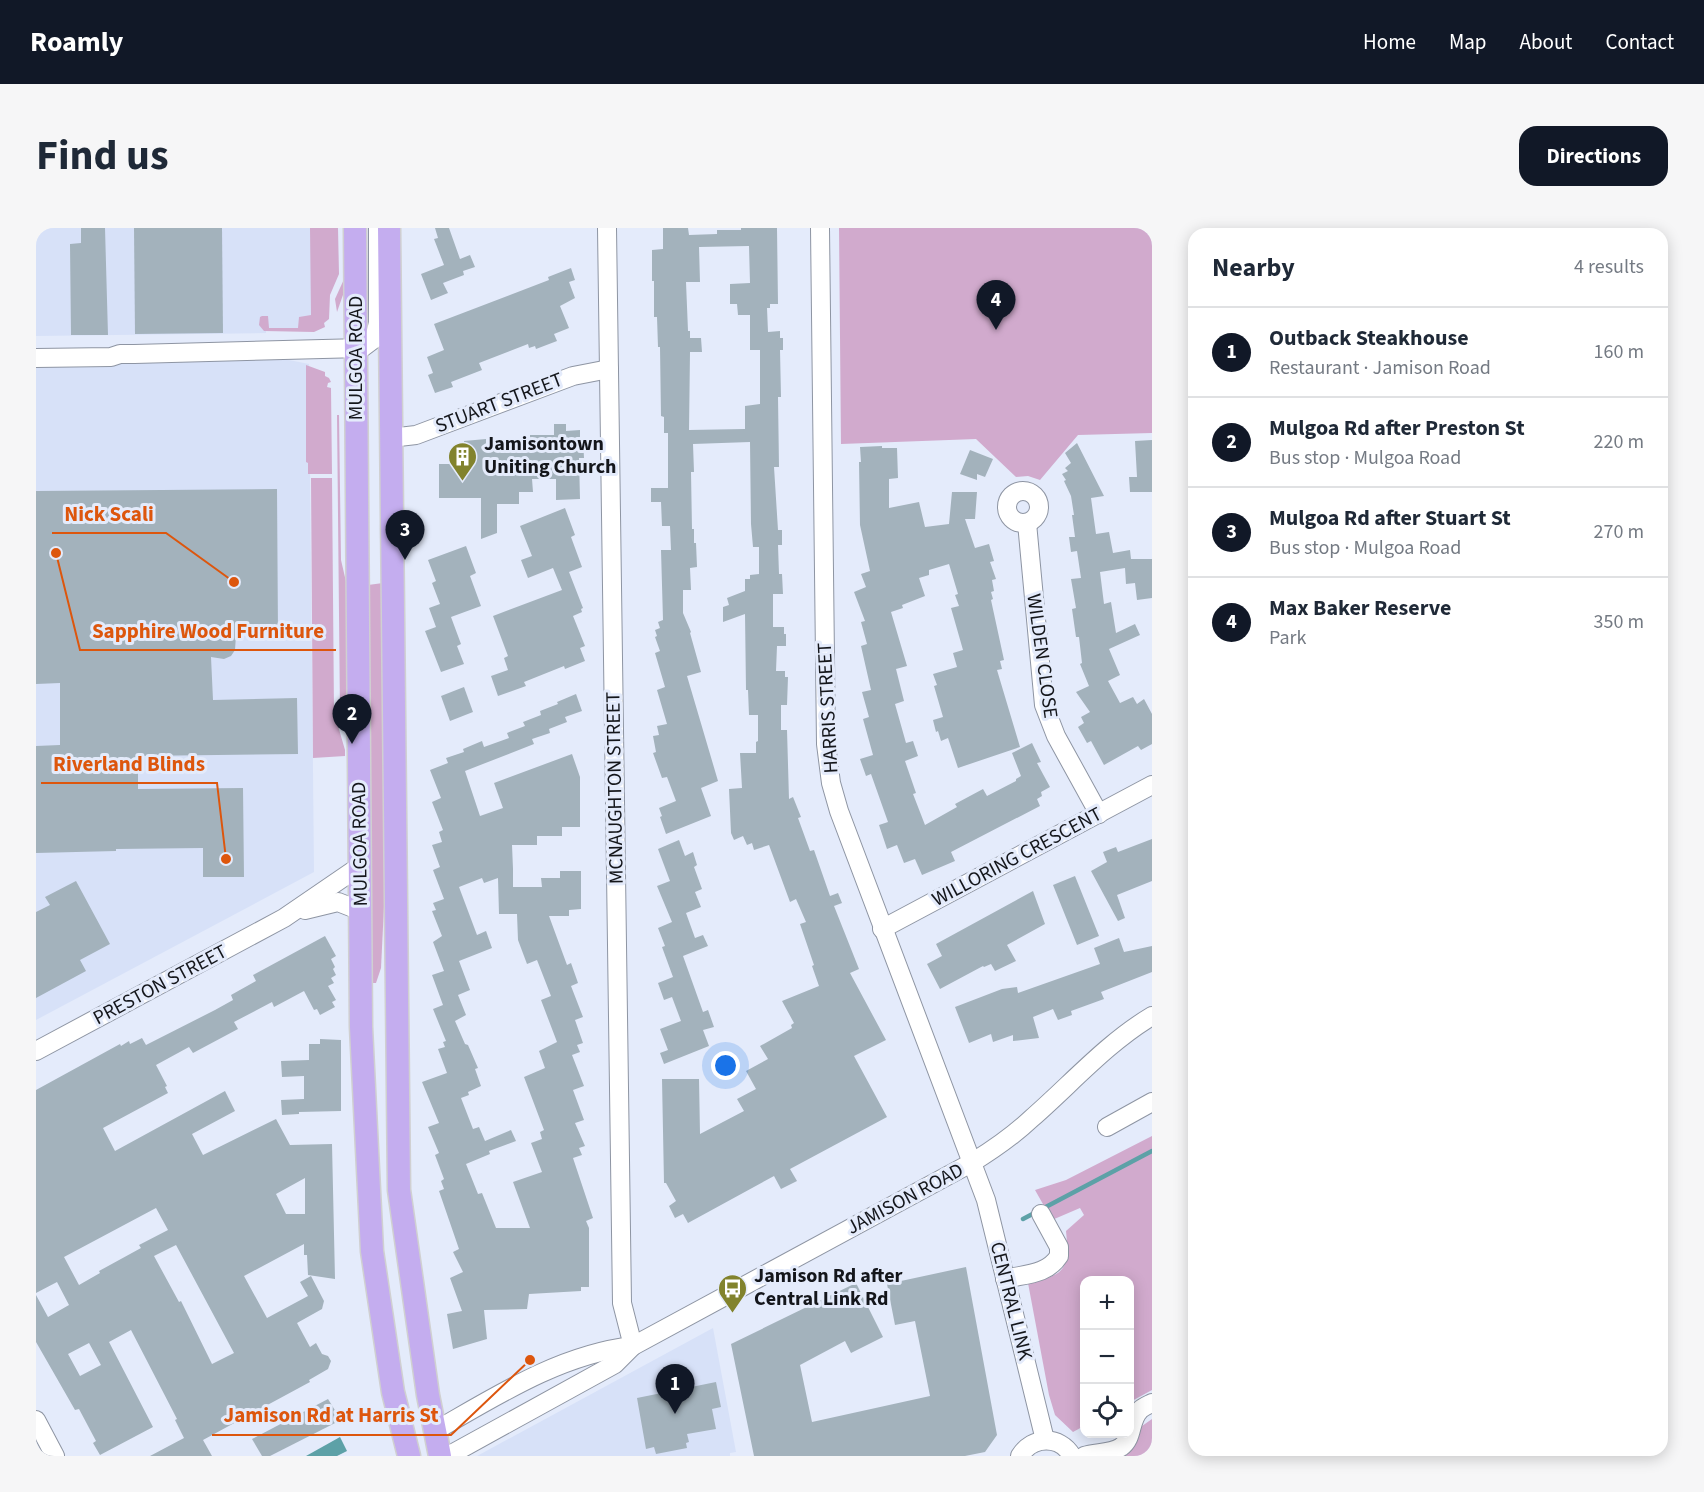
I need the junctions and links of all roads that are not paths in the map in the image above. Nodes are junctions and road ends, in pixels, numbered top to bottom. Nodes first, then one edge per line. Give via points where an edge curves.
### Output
1 (355, 228) edge
2 (378, 228) edge
3 (389, 228) edge
4 (607, 228) edge
5 (820, 228) edge
6 (356, 349) junction
7 (36, 358) edge
8 (609, 369) junction
9 (390, 438) junction
10 (1027, 523) dead end
11 (1152, 785) edge
12 (1099, 814) junction
13 (360, 866) junction
14 (361, 911) junction
15 (284, 918) junction
16 (882, 929) junction
17 (1152, 1016) edge
18 (36, 1051) edge
19 (1152, 1102) edge
20 (1107, 1127) dead end
21 (973, 1162) junction
22 (1041, 1214) dead end
23 (1005, 1279) junction
24 (633, 1346) junction
25 (1152, 1403) edge
26 (36, 1420) edge
27 (435, 1431) junction
28 (1045, 1440) junction
29 (403, 1453) edge
30 (55, 1456) edge
31 (440, 1456) edge
32 (447, 1456) edge
33 (1020, 1456) edge
34 (1072, 1456) edge
35 (1084, 1456) edge

1 - 6 main road, MULGOA ROAD
2 - 6 street via 378,323 371,343
3 - 9 main road, MULGOA ROAD
4 - 8 street, MCNAUGHTON STREET
5 - 16 street, HARRIS STREET via 826,744 839,811
6 - 7 street
6 - 13 main road, MULGOA ROAD
8 - 9 street, STUART STREET via 573,375 416,435
8 - 24 street, MCNAUGHTON STREET via 622,1303
9 - 27 main road, MULGOA ROAD via 399,1190
10 - 12 street, WILDEN CLOSE via 1044,705 1056,736
11 - 12 street, WILLORING CRESCENT
12 - 16 street, WILLORING CRESCENT
13 - 14 main road, MULGOA ROAD
13 - 15 street, PRESTON STREET
14 - 15 street, PRESTON STREET via 331,903
14 - 29 main road, MULGOA ROAD via 361,1027 372,1251
15 - 18 street, PRESTON STREET
16 - 21 street, HARRIS STREET
17 - 21 street, JAMISON ROAD via 1104,1051 998,1146
19 - 20 street
21 - 23 street, CENTRAL LINK
21 - 24 street, JAMISON ROAD
22 - 23 street via 1059,1247 1059,1256 1048,1268
23 - 28 street, CENTRAL LINK
24 - 27 street, JAMISON ROAD via 610,1349 549,1370
24 - 32 street, JAMISON ROAD via 615,1364
25 - 35 street via 1139,1410 1120,1447
26 - 30 street
27 - 29 main road, JAMISON ROAD
27 - 31 main road, MULGOA ROAD
28 - 33 street via 1028,1446
28 - 34 street via 1063,1445

